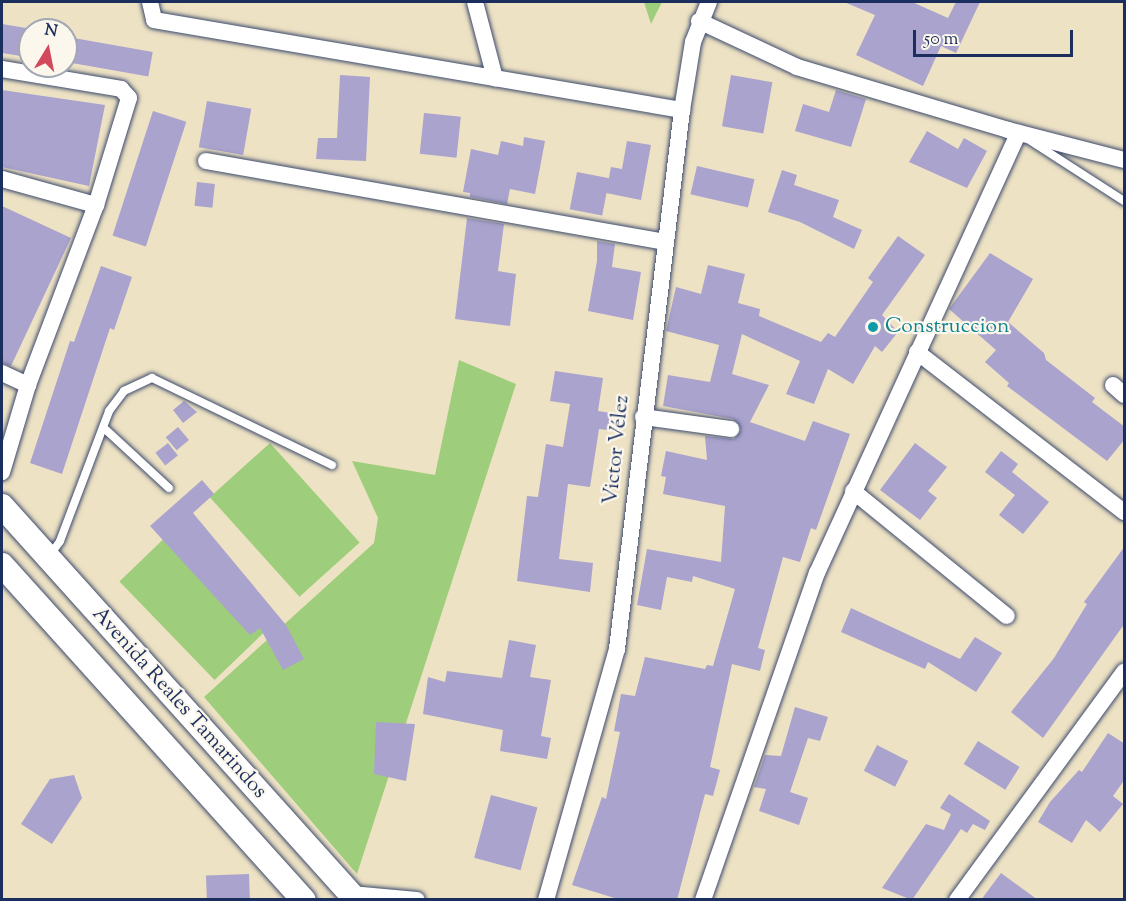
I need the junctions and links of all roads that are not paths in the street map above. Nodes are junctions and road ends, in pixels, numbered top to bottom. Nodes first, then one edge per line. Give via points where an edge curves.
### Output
1 (150, 2) edge
2 (475, 2) edge
3 (709, 2) edge
4 (699, 21) junction
5 (2, 69) edge
6 (495, 78) junction
7 (682, 110) junction
8 (1018, 133) junction
9 (1125, 160) edge
10 (206, 161) dead end
11 (2, 179) edge
12 (1125, 201) edge
13 (96, 205) junction
14 (664, 242) junction
15 (916, 352) junction
16 (2, 373) edge
17 (28, 385) junction
18 (643, 417) junction
19 (105, 429) junction
20 (731, 429) dead end
21 (5, 449) edge
22 (332, 465) dead end
23 (2, 472) edge
24 (170, 488) dead end
25 (853, 491) junction
26 (2, 506) edge
27 (1125, 512) edge
28 (48, 558) junction
29 (2, 565) edge
30 (1007, 616) dead end
31 (1125, 672) edge
32 (354, 897) edge
33 (303, 900) edge
34 (417, 900) edge
35 (546, 900) edge
36 (703, 900) edge
37 (957, 900) edge

1 - 6 street via 154,20
2 - 6 street
3 - 4 street, Victor Vélez
4 - 7 street, Victor Vélez
4 - 8 street via 797,67
5 - 13 street via 121,88 128,94 129,103
6 - 7 street
7 - 14 street, Victor Vélez
8 - 9 street
8 - 12 lane
8 - 15 street
10 - 14 street
11 - 13 street
13 - 17 street
14 - 18 street, Victor Vélez
15 - 25 street
15 - 27 street
16 - 17 street
17 - 21 street
18 - 20 street
18 - 35 street, Victor Vélez via 617,649
19 - 22 lane via 109,411 124,391 152,378
19 - 24 lane
19 - 28 lane via 60,541
21 - 23 street
25 - 30 street
25 - 36 street via 817,573
26 - 28 main road, Avenida Reales Tamarindos
28 - 32 main road, Avenida Reales Tamarindos
29 - 33 main road, Avenida Reales Tamarindos
31 - 37 street
32 - 34 street

